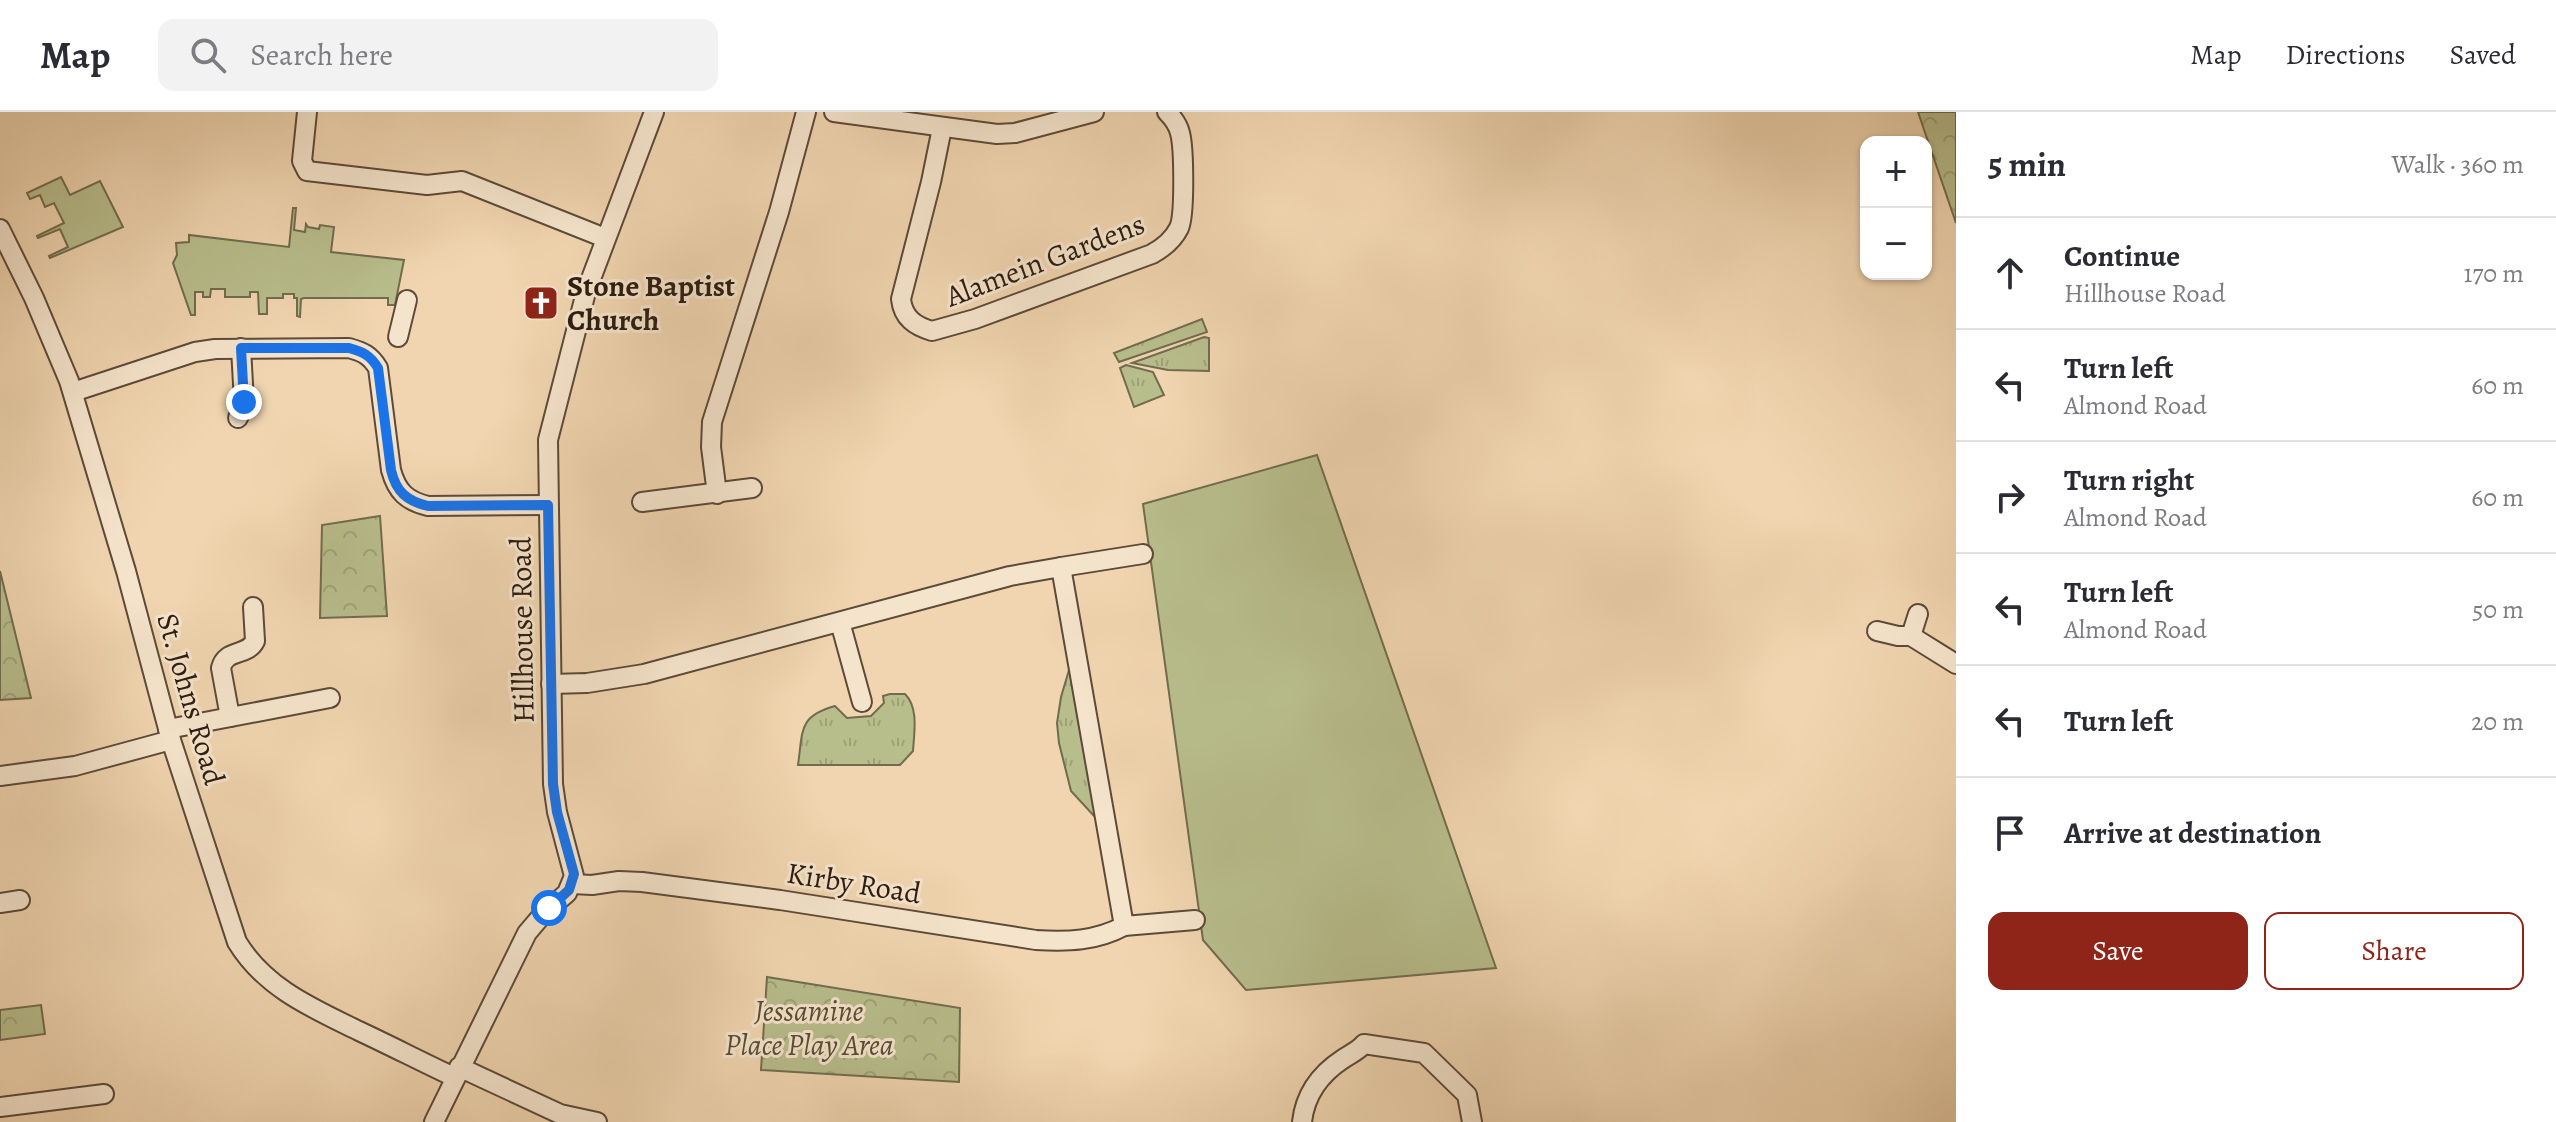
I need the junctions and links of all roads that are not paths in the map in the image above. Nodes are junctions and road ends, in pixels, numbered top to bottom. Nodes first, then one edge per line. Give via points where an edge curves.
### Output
1 (307, 112) edge
2 (654, 112) edge
3 (806, 112) edge
4 (834, 112) edge
5 (1094, 112) edge
6 (1167, 112) edge
7 (942, 128) junction
8 (0, 229) edge
9 (605, 238) junction
10 (407, 300) dead end
11 (398, 337) dead end
12 (241, 348) junction
13 (73, 392) junction
14 (238, 418) dead end
15 (752, 488) dead end
16 (717, 494) junction
17 (642, 502) dead end
18 (548, 505) junction
19 (1143, 554) dead end
20 (1061, 567) junction
21 (253, 607) dead end
22 (1918, 614) dead end
23 (840, 622) junction
24 (1877, 631) dead end
25 (1911, 636) junction
26 (1956, 664) edge
27 (551, 684) junction
28 (330, 698) dead end
29 (862, 702) dead end
30 (230, 717) junction
31 (169, 735) junction
32 (0, 776) edge
33 (572, 884) junction
34 (20, 900) dead end
35 (0, 903) edge
36 (1195, 920) dead end
37 (1124, 926) junction
38 (457, 1072) junction
39 (104, 1094) dead end
40 (0, 1107) edge
41 (434, 1122) edge
42 (597, 1122) edge
43 (1302, 1122) edge
44 (1472, 1122) edge

1 - 9 street via 302,161 307,171 427,185 462,181
2 - 9 street, Hillhouse Road
3 - 16 street via 712,422
4 - 7 street
5 - 7 street via 1015,133
6 - 7 street, Alamein Gardens via 1180,134 1182,182 1181,222 1168,243 1152,254 932,331 911,322 901,299
8 - 13 street, St. Johns Road
9 - 18 street, Hillhouse Road via 551,420
10 - 11 street
12 - 13 street via 195,352
12 - 14 street via 244,402
12 - 18 street via 349,348 371,357 381,379 394,483 412,502
13 - 31 street, St. Johns Road
15 - 16 street
16 - 17 street
18 - 27 street, Hillhouse Road
19 - 20 street
20 - 23 street
20 - 37 street
21 - 30 street via 253,646 230,654 221,668
22 - 25 street
23 - 27 street via 632,677
23 - 29 street
24 - 25 street
25 - 26 street
27 - 33 street, Hillhouse Road via 554,797 573,867
28 - 30 street
30 - 31 street
31 - 32 street via 75,766
31 - 38 street, St. Johns Road via 229,923 247,958 296,1000
33 - 37 street, Kirby Road via 642,882 1036,940 1106,936
33 - 38 street via 527,933
34 - 35 street
36 - 37 street, Kirby Road
38 - 41 street
38 - 42 street, St. Johns Road via 560,1114
39 - 40 street
43 - 44 street via 1319,1080 1364,1044 1424,1053 1467,1095

